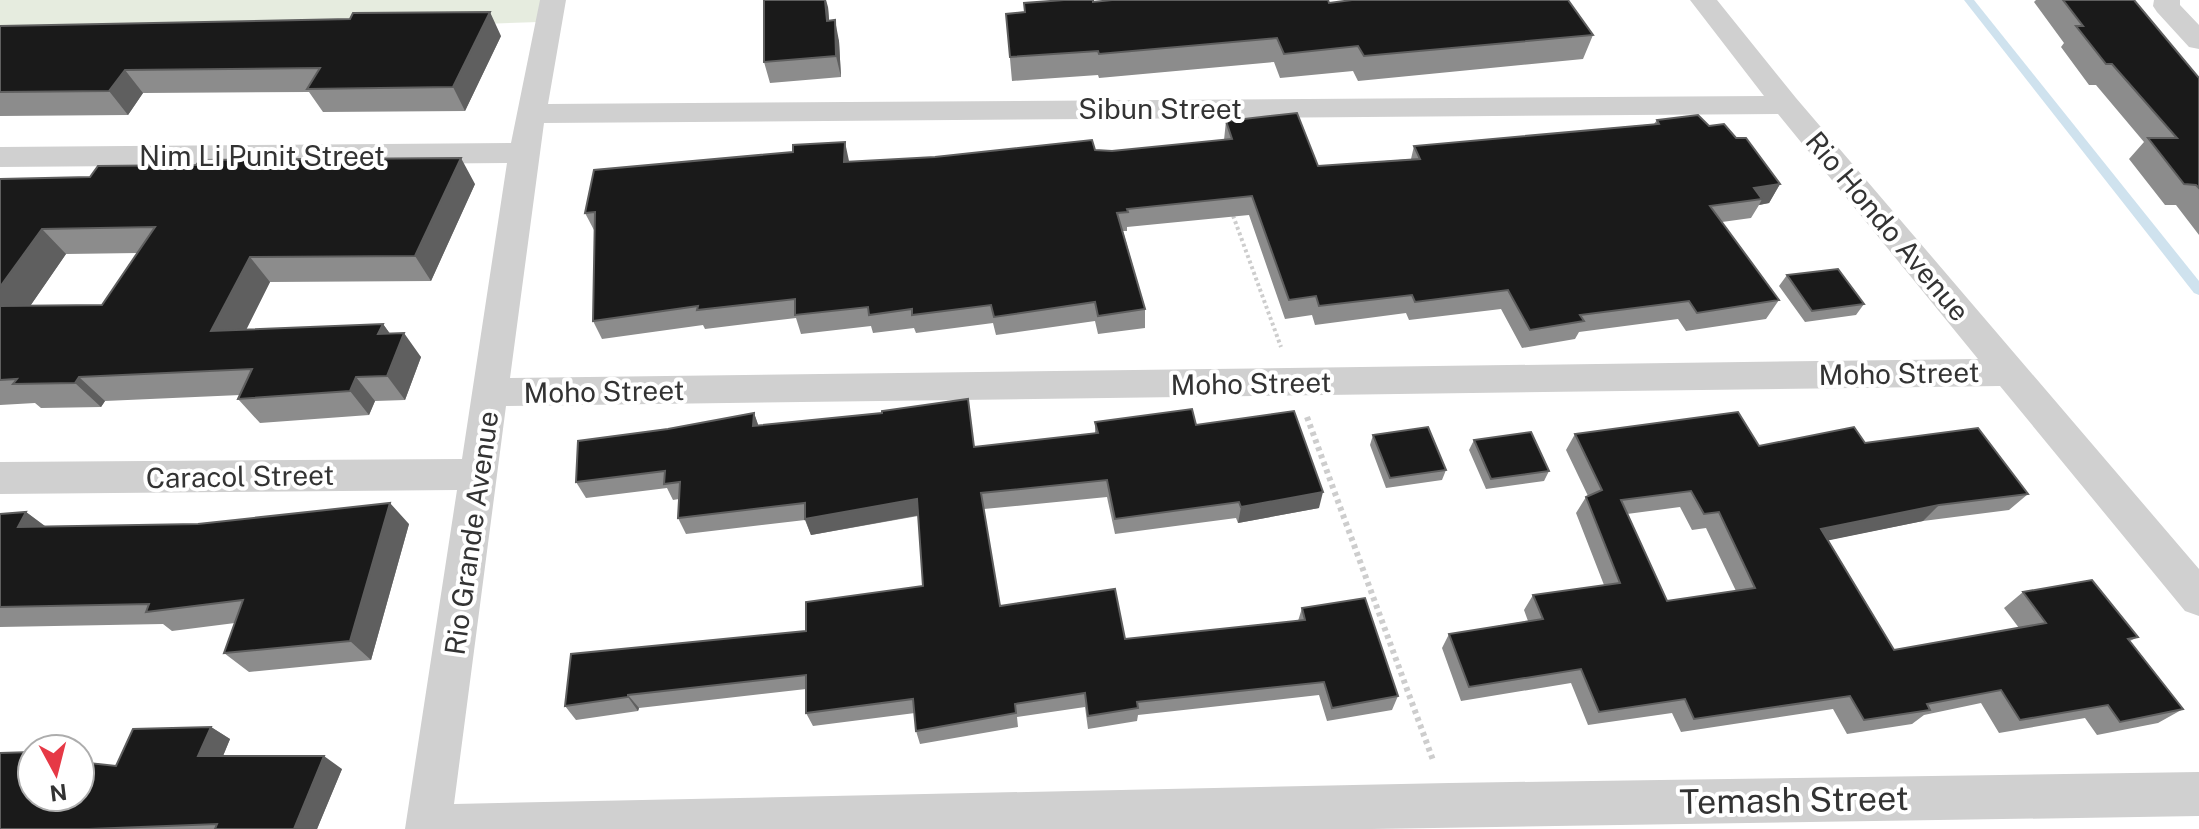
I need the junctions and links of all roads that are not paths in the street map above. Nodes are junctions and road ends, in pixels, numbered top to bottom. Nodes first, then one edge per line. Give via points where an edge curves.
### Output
1 (553, 0) edge
2 (1703, 0) edge
3 (2167, 0) edge
4 (2199, 41) edge
5 (1786, 105) junction
6 (533, 114) junction
7 (524, 153) junction
8 (0, 157) edge
9 (2011, 372) junction
10 (492, 392) junction
11 (480, 474) junction
12 (0, 478) edge
13 (2199, 598) edge
14 (2199, 794) edge
15 (428, 828) edge

1 - 6 street, Rio Grande Avenue
2 - 5 street, Rio Hondo Avenue
3 - 4 street via 2166,6
5 - 6 street, Sibun Street
5 - 9 street, Rio Hondo Avenue
6 - 7 street, Rio Grande Avenue
7 - 8 street, Nim Li Punit Street
7 - 10 street, Rio Grande Avenue
9 - 10 street, Moho Street
9 - 13 street, Rio Hondo Avenue
10 - 11 street, Rio Grande Avenue
11 - 12 street, Caracol Street
11 - 15 street, Rio Grande Avenue
14 - 15 street, Temash Street via 1465,804

